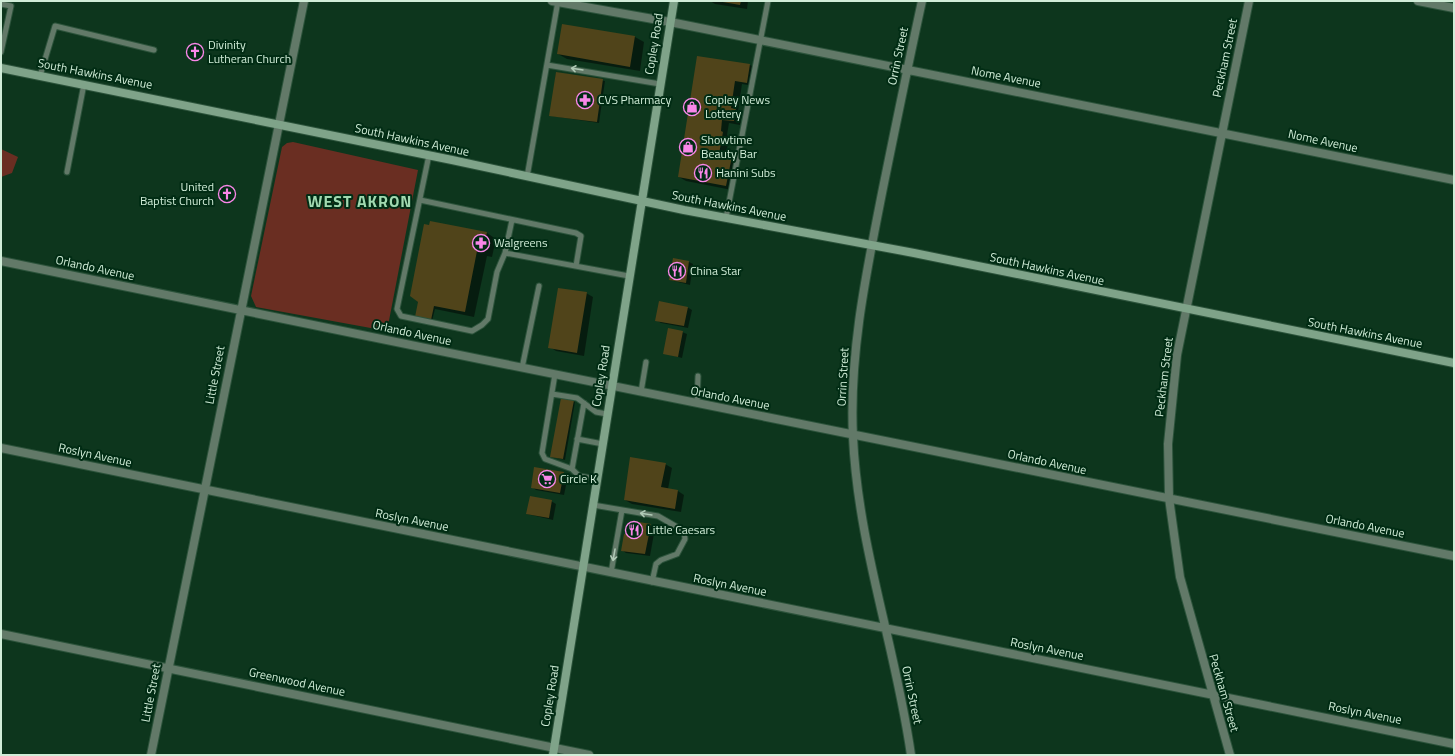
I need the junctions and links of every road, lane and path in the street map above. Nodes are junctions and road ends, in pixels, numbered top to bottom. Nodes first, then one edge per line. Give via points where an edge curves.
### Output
1 (304, 1) edge
2 (556, 1) edge
3 (674, 1) edge
4 (768, 1) edge
5 (922, 1) edge
6 (1249, 1) edge
7 (1418, 1) edge
8 (1, 4) edge
9 (1454, 8) edge
10 (670, 22) junction
11 (760, 40) junction
12 (154, 50) dead end
13 (1, 52) edge
14 (547, 65) junction
15 (1, 68) edge
16 (908, 70) junction
17 (40, 76) junction
18 (84, 84) junction
19 (660, 84) junction
20 (278, 125) junction
21 (1222, 133) junction
22 (429, 155) junction
23 (66, 172) dead end
24 (527, 177) junction
25 (1454, 180) edge
26 (420, 200) junction
27 (641, 200) junction
28 (726, 218) junction
29 (512, 220) junction
30 (872, 246) junction
31 (504, 253) junction
32 (1, 261) edge
33 (576, 266) junction
34 (629, 276) junction
35 (539, 286) dead end
36 (240, 309) junction
37 (1186, 309) junction
38 (646, 362) dead end
39 (1454, 363) edge
40 (522, 368) junction
41 (555, 374) junction
42 (698, 376) dead end
43 (612, 386) junction
44 (641, 392) junction
45 (552, 394) junction
46 (584, 403) junction
47 (697, 403) junction
48 (608, 414) junction
49 (853, 436) junction
50 (577, 439) junction
51 (603, 444) junction
52 (1, 448) edge
53 (572, 469) junction
54 (597, 479) junction
55 (204, 490) junction
56 (1169, 498) junction
57 (593, 506) junction
58 (622, 510) junction
59 (1454, 556) edge
60 (583, 567) junction
61 (611, 573) junction
62 (652, 582) junction
63 (885, 628) junction
64 (1, 634) edge
65 (168, 669) junction
66 (1212, 695) junction
67 (1454, 744) edge
68 (553, 752) edge
69 (151, 755) edge
70 (589, 755) edge
71 (911, 755) edge
72 (1230, 755) edge

1 - 20 street, Little Street
2 - 10 street, Nome Avenue
2 - 14 lane
3 - 10 main road, Copley Road
4 - 11 lane
5 - 16 street, Orrin Street
6 - 21 street, Peckham Street
7 - 9 street
8 - 13 lane via 11,6
10 - 11 street, Nome Avenue
10 - 19 main road, Copley Road
11 - 16 street, Nome Avenue
11 - 28 lane
12 - 17 lane via 55,26
19 -> 14 lane
14 - 24 lane
15 - 17 main road, South Hawkins Avenue
16 - 21 street, Nome Avenue
16 - 30 street, Orrin Street
17 - 18 main road, South Hawkins Avenue
18 - 20 main road, South Hawkins Avenue
18 - 23 lane
19 - 27 main road, Copley Road
20 - 22 main road, South Hawkins Avenue
20 - 36 street, Little Street
21 - 25 street, Nome Avenue
21 - 37 street, Peckham Street
22 - 24 main road, South Hawkins Avenue
22 - 26 lane
24 - 27 main road, South Hawkins Avenue
26 - 29 lane
26 - 31 lane via 396,310 401,316 472,331 482,325 488,319 497,272
27 - 28 main road, South Hawkins Avenue
27 - 34 main road, Copley Road
28 - 30 main road, South Hawkins Avenue
29 - 31 lane
29 - 33 lane via 581,236
30 - 37 main road, South Hawkins Avenue
30 - 49 street, Orrin Street via 859,320 853,389
31 - 33 lane
32 - 36 street, Orlando Avenue
33 - 34 lane
34 - 43 main road, Copley Road
35 - 40 lane
36 - 40 street, Orlando Avenue
36 - 55 street, Little Street
37 - 39 main road, South Hawkins Avenue
37 - 56 street, Peckham Street via 1172,394 1168,444
38 - 44 lane
40 - 41 street, Orlando Avenue
41 - 43 street, Orlando Avenue
41 - 45 lane
42 - 47 lane
43 - 44 street, Orlando Avenue
43 - 48 main road, Copley Road
44 - 47 street, Orlando Avenue
45 - 46 lane via 577,398
45 - 53 lane via 542,453 545,459
46 - 48 lane via 596,412
46 - 50 lane
47 - 49 street, Orlando Avenue
48 - 51 main road, Copley Road
49 - 56 street, Orlando Avenue
49 - 63 street, Orrin Street via 861,512
50 - 51 lane
50 - 53 lane
51 - 54 main road, Copley Road
52 - 55 street, Roslyn Avenue
53 - 54 lane via 579,476
54 - 57 main road, Copley Road
55 - 60 street, Roslyn Avenue
55 - 65 street, Little Street
56 - 59 street, Orlando Avenue
56 - 66 street, Peckham Street via 1180,578
57 - 58 lane
57 - 60 main road, Copley Road
58 -> 61 lane
62 -> 58 lane via 656,564 677,554 685,539 684,531 658,516
60 - 61 street, Roslyn Avenue
60 - 68 main road, Copley Road
61 - 62 street, Roslyn Avenue
62 - 63 street, Roslyn Avenue
63 - 66 street, Roslyn Avenue
63 - 71 street, Orrin Street
64 - 65 street, Greenwood Avenue
65 - 68 street, Greenwood Avenue
65 - 69 street, Little Street
66 - 67 street, Roslyn Avenue
66 - 72 street, Peckham Street
68 - 70 street, Greenwood Avenue

